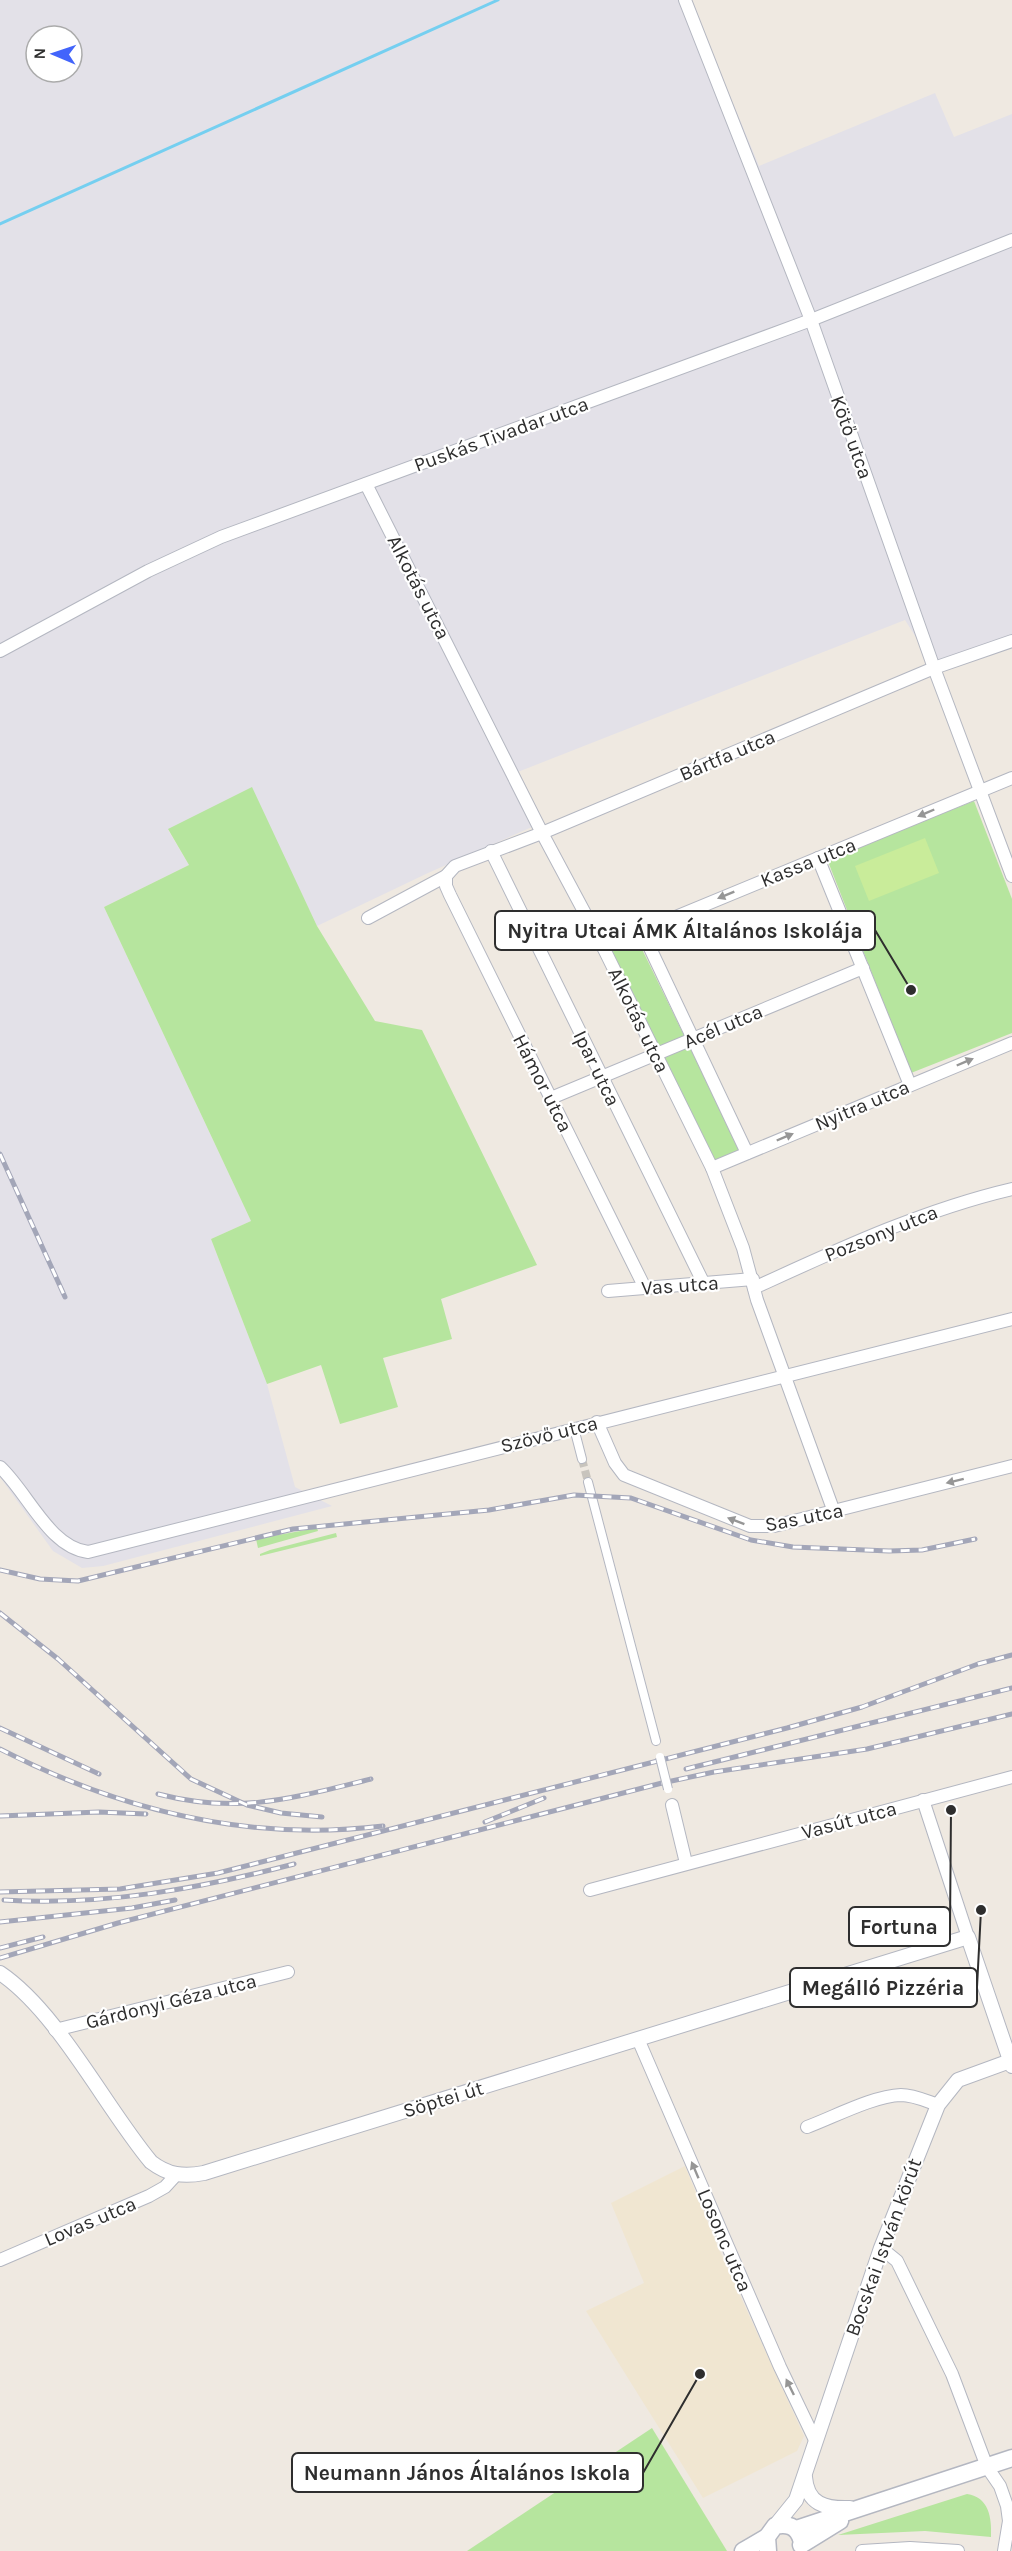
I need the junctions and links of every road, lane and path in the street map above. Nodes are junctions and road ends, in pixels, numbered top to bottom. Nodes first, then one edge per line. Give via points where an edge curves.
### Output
1 (685, 0) edge
2 (1012, 240) edge
3 (811, 320) junction
4 (366, 484) junction
5 (1012, 641) edge
6 (0, 651) edge
7 (934, 668) junction
8 (1012, 778) edge
9 (980, 791) junction
10 (542, 833) junction
11 (491, 851) junction
12 (818, 858) junction
13 (446, 876) junction
14 (1012, 876) edge
15 (369, 918) dead end
16 (641, 929) junction
17 (603, 946) junction
18 (862, 968) junction
19 (692, 1039) junction
20 (1012, 1043) edge
21 (656, 1054) junction
22 (602, 1077) junction
23 (910, 1085) junction
24 (551, 1098) junction
25 (747, 1153) junction
26 (712, 1168) junction
27 (1012, 1189) edge
28 (704, 1284) junction
29 (753, 1284) junction
30 (645, 1288) junction
31 (608, 1290) dead end
32 (1012, 1319) edge
33 (784, 1377) junction
34 (597, 1422) junction
35 (574, 1428) junction
36 (582, 1459) tunnel mouth
37 (1012, 1466) edge
38 (0, 1467) edge
39 (588, 1482) tunnel mouth
40 (834, 1512) junction
41 (656, 1741) dead end
42 (660, 1757) dead end
43 (1012, 1777) edge
44 (668, 1789) dead end
45 (923, 1800) junction
46 (672, 1805) dead end
47 (686, 1863) junction
48 (590, 1890) dead end
49 (968, 1937) junction
50 (288, 1972) dead end
51 (2, 1976) edge
52 (55, 2030) junction
53 (638, 2039) junction
54 (1011, 2063) edge
55 (938, 2105) junction
56 (807, 2127) dead end
57 (176, 2175) junction
58 (881, 2248) junction
59 (0, 2260) edge
60 (816, 2440) junction
61 (1012, 2458) edge
62 (987, 2467) junction
63 (804, 2475) junction
64 (867, 2505) junction
65 (770, 2538) edge
66 (797, 2538) edge
67 (743, 2551) edge
68 (862, 2551) edge
69 (958, 2551) edge
70 (1004, 2551) edge

1 - 3 street, Kötő utca
2 - 3 street, Puskás Tivadar utca
3 - 4 street, Puskás Tivadar utca
3 - 7 street, Kötő utca
4 - 6 street, Puskás Tivadar utca via 187,552
4 - 10 street, Alkotás utca
5 - 7 street, Bártfa utca
7 - 9 street, Kötő utca
7 - 10 street, Bártfa utca
8 - 9 street, Kassa utca
9 -> 12 street, Kassa utca
9 - 14 street, Kötő utca
10 - 11 street, Bártfa utca
10 - 17 street, Alkotás utca
11 - 13 street, Bártfa utca via 455,866
11 - 22 street, Ipar utca
12 -> 16 street, Kassa utca
12 - 18 street
13 - 15 street, Bártfa utca
13 - 24 street, Hámor utca via 450,895
16 - 17 street, Kassa utca
16 - 19 street, Alkotás utca
17 - 21 street, Alkotás utca
18 - 19 street, Acél utca
18 - 23 street
19 - 21 street, Acél utca
19 - 25 street, Alkotás utca
23 -> 20 street, Nyitra utca
21 - 22 street, Acél utca
21 - 26 street, Alkotás utca
22 - 24 street, Acél utca
22 - 28 street, Ipar utca
25 -> 23 street, Nyitra utca
24 - 30 street, Hámor utca
25 - 26 street, Nyitra utca
26 - 29 street, Alkotás utca
27 - 29 street, Pozsony utca via 948,1207
28 - 29 street, Vas utca
28 - 30 street, Vas utca
29 - 33 street, Alkotás utca
30 - 31 street, Vas utca
32 - 33 street, Szövő utca
33 - 34 street, Szövő utca
33 - 40 street, Alkotás utca
34 - 35 street, Szövő utca
40 -> 34 street, Sas utca via 774,1527 739,1522 624,1475
35 - 36 street
35 - 38 street, Szövő utca via 88,1552 77,1551 58,1540 16,1482
37 -> 40 street, Sas utca
39 - 41 street
42 - 44 street, bridge
43 - 45 street, Vasút utca
45 - 47 street, Vasút utca
45 - 49 street
46 - 47 street
47 - 48 street, Vasút utca
49 - 53 street, Söptei út
49 - 54 street
50 - 52 street, Gárdonyi Géza utca
51 - 52 street via 25,1994
52 - 57 street via 136,2144 162,2170
53 - 57 street, Söptei út via 204,2173
60 -> 53 street, Losonc utca via 780,2367
54 - 55 street, Bocskai István körút via 958,2080
55 - 56 street via 912,2096 886,2098
55 - 58 street, Bocskai István körút
57 - 59 street, Lovas utca via 149,2196
58 - 60 street, Bocskai István körút
58 - 62 street via 897,2262 952,2374
60 - 63 street, Bocskai István körút
61 - 62 main road
62 - 64 main road
62 - 70 street via 1007,2506
63 - 64 street via 805,2488 817,2504 828,2508
63 - 65 street, Bocskai István körút via 792,2507
63 - 66 street, Bocskai István körút
64 - 66 main road
65 - 66 main road via 782,2524
65 - 67 main road
68 - 69 street

